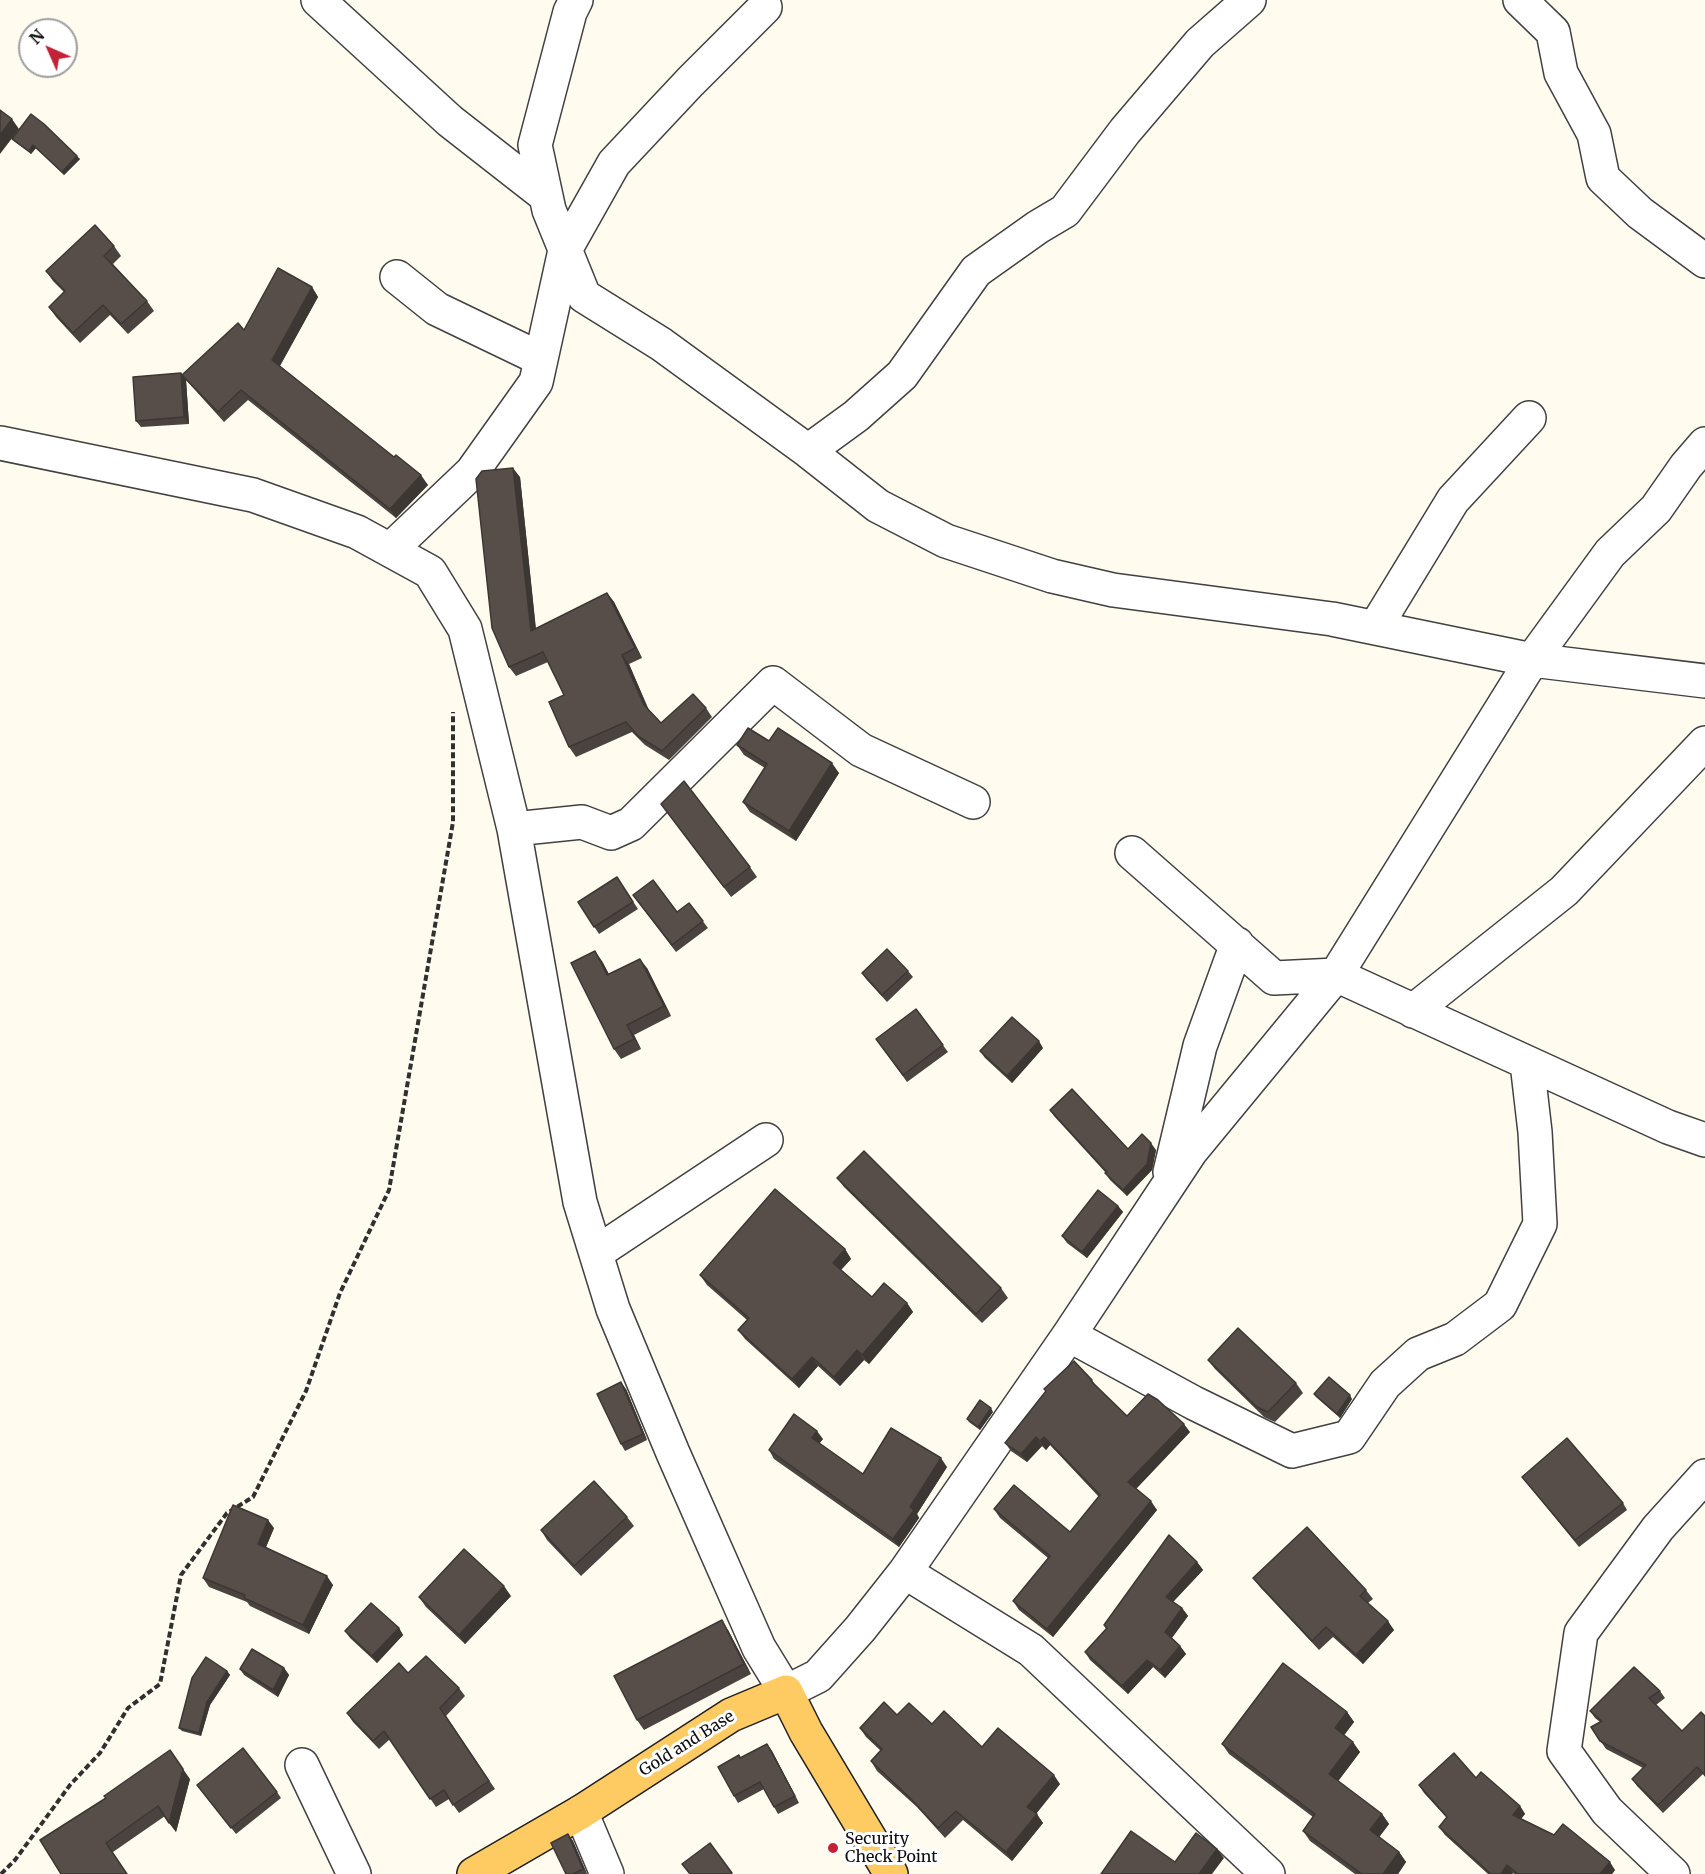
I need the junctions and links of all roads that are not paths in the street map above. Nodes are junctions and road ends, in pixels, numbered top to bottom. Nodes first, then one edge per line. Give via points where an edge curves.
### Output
1 (318, 0) edge
2 (576, 0) edge
3 (1249, 0) edge
4 (1520, 0) edge
5 (765, 7) dead end
6 (546, 196) junction
7 (565, 250) junction
8 (1705, 261) edge
9 (398, 277) dead end
10 (541, 359) junction
11 (1529, 418) dead end
12 (0, 443) edge
13 (1705, 444) edge
14 (808, 451) junction
15 (390, 550) junction
16 (1375, 628) junction
17 (1532, 660) junction
18 (1705, 681) edge
19 (1705, 743) edge
20 (973, 802) dead end
21 (514, 829) junction
22 (1132, 853) dead end
23 (1237, 944) junction
24 (1336, 975) junction
25 (1413, 1011) junction
26 (1527, 1063) junction
27 (766, 1140) dead end
28 (1705, 1140) edge
29 (1166, 1188) junction
30 (596, 1253) junction
31 (1069, 1335) junction
32 (1705, 1476) edge
33 (905, 1572) junction
34 (786, 1692) junction
35 (302, 1765) dead end
36 (581, 1812) junction
37 (354, 1874) edge
38 (474, 1874) edge
39 (607, 1874) edge
40 (891, 1874) edge
41 (1268, 1874) edge
42 (1673, 1874) edge

1 - 6 street via 450,121
2 - 6 street via 535,145
3 - 14 street via 1200,43 1125,131 1065,211 976,271 902,375
4 - 8 street via 1553,32 1561,74 1594,134 1603,177 1640,213
5 - 7 street via 614,163
6 - 7 street
7 - 10 street
7 - 14 street via 584,296 660,344
9 - 10 street via 437,309
10 - 15 street via 536,382 472,472
11 - 16 street via 1453,500
12 - 15 street via 253,495 357,532
13 - 17 street via 1656,509 1610,553
14 - 16 street via 878,506 936,536 1052,576 1113,590
15 - 21 street via 430,572 465,629
16 - 17 street
17 - 18 street
17 - 24 street
19 - 25 street via 1564,891
20 - 21 street via 861,750 773,683 631,824 611,833 582,822
21 - 30 street via 580,1202
22 - 23 street
23 - 24 street via 1274,978
23 - 29 street via 1200,1046
24 - 25 street
24 - 29 street via 1191,1151
25 - 26 street
26 - 28 street
26 - 31 street via 1540,1224 1500,1305 1455,1339 1418,1354 1385,1384 1349,1437 1292,1451
27 - 30 street
29 - 31 street
30 - 34 street via 613,1309 673,1453 759,1648
31 - 33 street
32 - 42 street via 1658,1528 1581,1633 1564,1751 1607,1811
33 - 34 street via 818,1676
33 - 41 street via 1031,1650
34 - 36 main road, Gold and Base via 731,1715
34 - 40 main road
35 - 37 street
36 - 38 main road, Gold and Base
36 - 39 street

